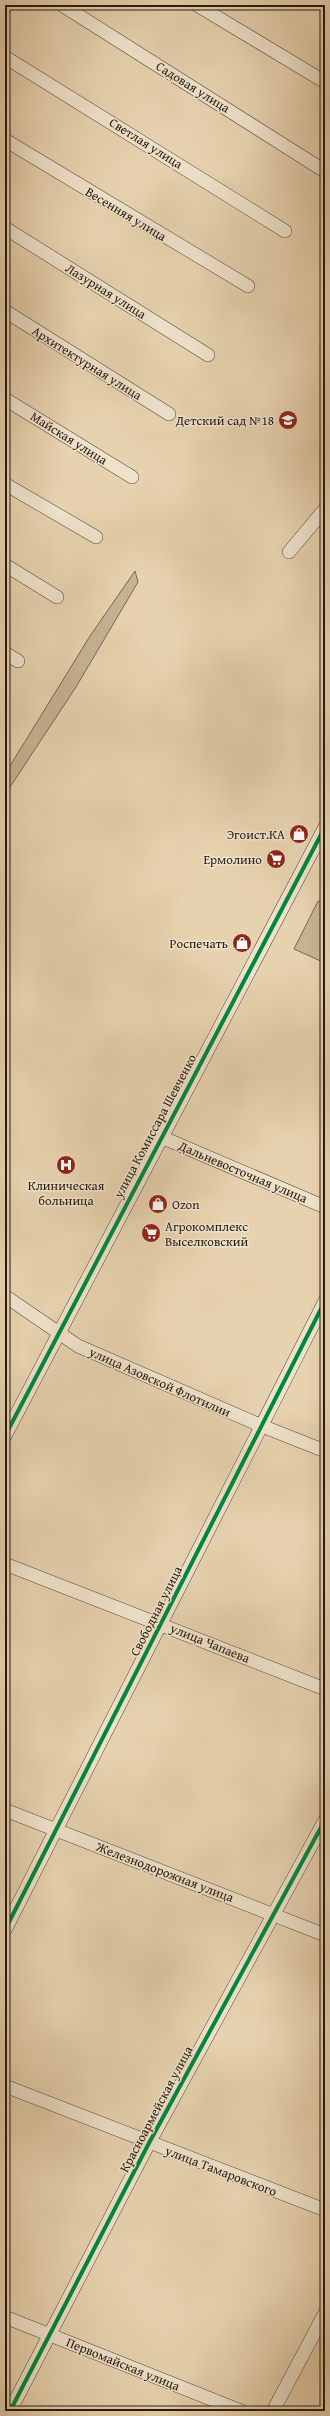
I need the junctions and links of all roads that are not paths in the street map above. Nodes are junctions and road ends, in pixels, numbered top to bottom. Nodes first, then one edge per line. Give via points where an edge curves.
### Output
1 (62, 5) edge
2 (197, 5) edge
3 (5, 57) edge
4 (325, 82) edge
5 (5, 140) edge
6 (323, 170) dead end
7 (5, 228) edge
8 (285, 231) dead end
9 (248, 286) dead end
10 (5, 311) edge
11 (208, 355) dead end
12 (5, 399) edge
13 (169, 414) dead end
14 (132, 477) dead end
15 (5, 484) edge
16 (325, 509) edge
17 (96, 537) dead end
18 (289, 552) dead end
19 (5, 565) edge
20 (57, 597) dead end
21 (5, 653) edge
22 (18, 661) dead end
23 (325, 827) edge
24 (161, 1137) junction
25 (325, 1207) edge
26 (5, 1296) edge
27 (325, 1301) edge
28 (58, 1333) junction
29 (262, 1426) junction
30 (5, 1436) edge
31 (325, 1451) edge
32 (5, 1564) edge
33 (161, 1623) junction
34 (325, 1689) edge
35 (5, 1810) edge
36 (325, 1820) edge
37 (57, 1831) junction
38 (273, 1914) junction
39 (5, 1930) edge
40 (325, 1935) edge
41 (5, 2086) edge
42 (149, 2143) junction
43 (325, 2210) edge
44 (325, 2313) edge
45 (5, 2317) edge
46 (50, 2335) junction
47 (10, 2411) edge
48 (241, 2411) edge
49 (273, 2411) edge

1 - 6 street, Садовая улица
2 - 4 street
3 - 8 street, Светлая улица
5 - 9 street, Весенняя улица
7 - 11 street, Лазурная улица
10 - 13 street, Архитектурная улица
12 - 14 street, Майская улица
15 - 17 street
16 - 18 street
19 - 20 street
21 - 22 street
23 - 24 street, улица Комиссара Шевченко
24 - 25 street, Дальневосточная улица
24 - 28 street, улица Комиссара Шевченко
26 - 28 street, улица Азовской Флотилии
27 - 29 street, Свободная улица
28 - 29 street, улица Азовской Флотилии via 78,1346
28 - 30 street, улица Комиссара Шевченко
29 - 31 street, улица Азовской Флотилии
29 - 33 street, Свободная улица
32 - 33 street, улица Чапаева
33 - 34 street, улица Чапаева
33 - 37 street, Свободная улица
35 - 37 street, Железнодорожная улица
36 - 38 street, Красноармейская улица
37 - 38 street, Железнодорожная улица
37 - 39 street, Свободная улица
38 - 40 street, Железнодорожная улица
38 - 42 street, Красноармейская улица
41 - 42 street, улица Тамаровского
42 - 43 street, улица Тамаровского
42 - 46 street, Красноармейская улица
44 - 49 street
45 - 46 street, Первомайская улица
46 - 47 street, Красноармейская улица
46 - 48 street, Первомайская улица

